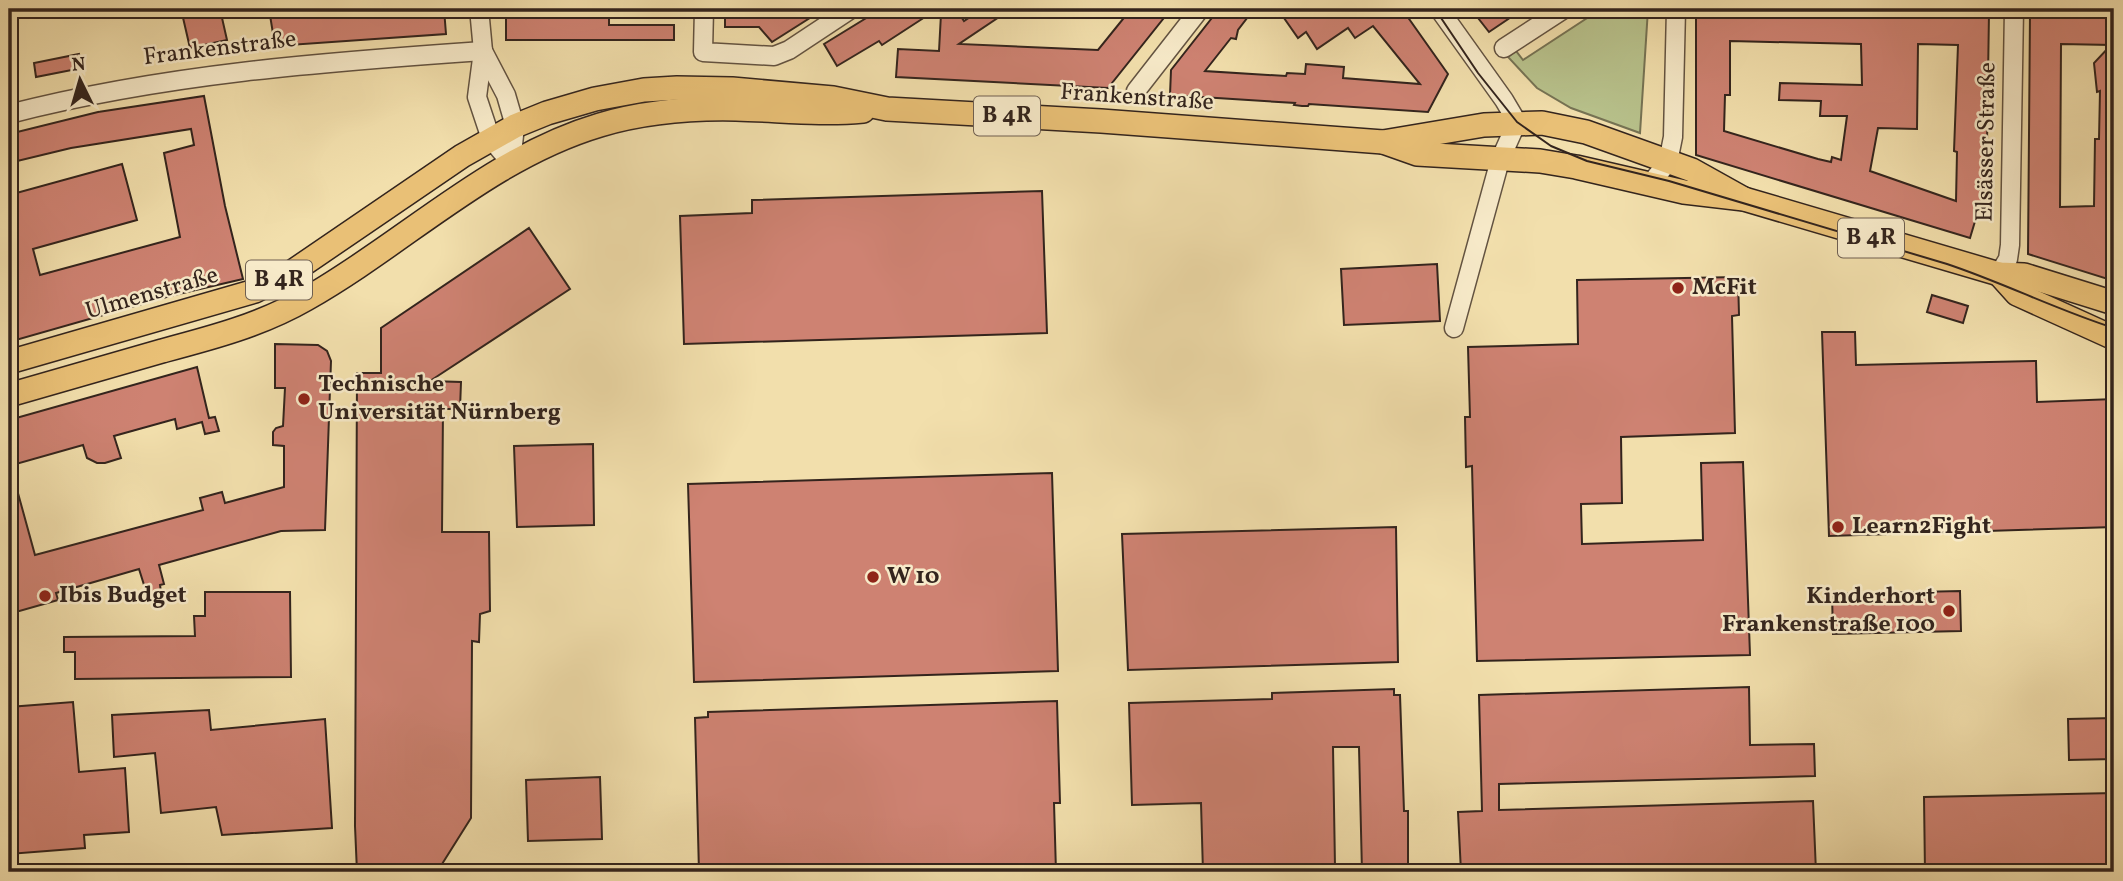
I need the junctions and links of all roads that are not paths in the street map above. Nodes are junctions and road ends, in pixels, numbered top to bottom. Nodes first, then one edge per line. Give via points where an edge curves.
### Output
1 (704, 9) edge
2 (851, 9) edge
3 (1200, 9) edge
4 (1439, 9) edge
5 (1564, 9) edge
6 (1676, 9) edge
7 (2014, 9) edge
8 (480, 19) dead end
9 (1504, 48) dead end
10 (483, 51) junction
11 (1136, 91) dead end
12 (887, 109) junction
13 (9, 114) edge
14 (1517, 122) junction
15 (515, 126) junction
16 (491, 139) junction
17 (1383, 142) junction
18 (1500, 160) junction
19 (1668, 162) junction
20 (511, 163) junction
21 (1651, 183) junction
22 (1744, 200) junction
23 (1999, 274) junction
24 (2114, 303) edge
25 (1454, 328) dead end
26 (2114, 338) edge
27 (9, 362) edge
28 (9, 395) edge

1 - 2 street via 703,52 774,56
3 - 11 street
4 - 14 street
5 - 9 street
6 - 19 street via 1673,137
7 - 23 street, Elsässer Straße via 2010,245
8 - 10 street
10 - 13 street, Frankenstraße via 261,69 134,87
10 - 15 street via 506,95
10 - 16 street via 477,97
12 - 15 main road, Frankenstraße / B 4R via 834,97 677,88 595,99
12 - 17 main road, Frankenstraße / B 4R
12 - 20 main road, Frankenstraße / B 4R via 834,114 736,109 654,113 584,130
14 - 17 main road, Frankenstraße / B 4R
14 - 18 street
14 - 19 main road, Frankenstraße / B 4R via 1574,129
15 - 16 main road, Ulmenstraße / B 4R
15 - 20 street
16 - 20 street
16 - 27 main road, Ulmenstraße / B 4R via 292,272 255,291
17 - 18 main road, Frankenstraße / B 4R via 1417,154
18 - 21 main road, Frankenstraße / B 4R via 1558,164
18 - 25 street
19 - 21 street
19 - 22 main road, Frankenstraße / B 4R via 1692,170
20 - 28 main road, B 4R via 292,306 236,330
21 - 22 main road, Frankenstraße / B 4R
22 - 23 main road, Frankenstraße / B 4R
23 - 24 main road, Frankenstraße / B 4R via 2024,275
23 - 26 main road, Frankenstraße / B 4R via 2017,294

